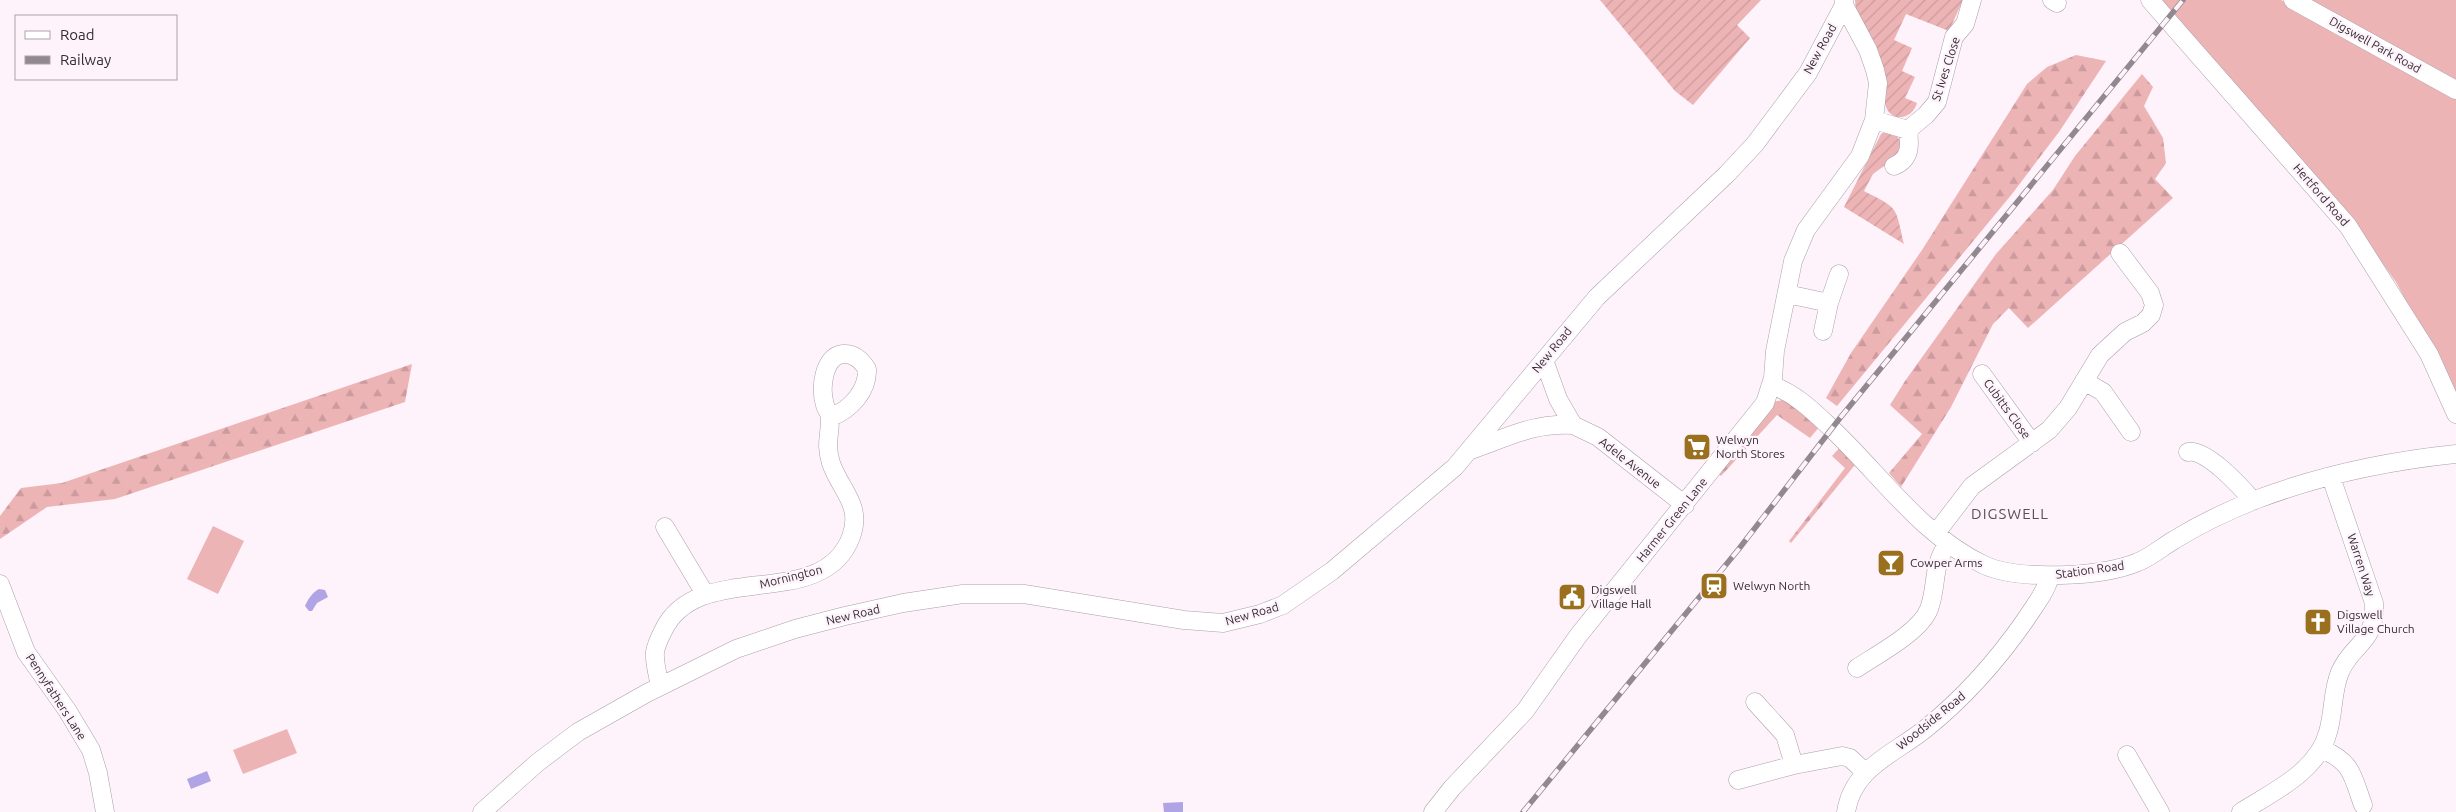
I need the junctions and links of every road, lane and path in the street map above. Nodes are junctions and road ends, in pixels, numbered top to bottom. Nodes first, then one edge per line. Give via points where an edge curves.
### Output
1 (1972, 0) edge
2 (2150, 0) edge
3 (2293, 0) edge
4 (1844, 2) edge
5 (2456, 90) edge
6 (1874, 120) junction
7 (1908, 130) junction
8 (1894, 166) dead end
9 (2120, 254) dead end
10 (1839, 274) dead end
11 (1787, 294) junction
12 (1829, 303) junction
13 (1823, 331) dead end
14 (1544, 360) junction
15 (1982, 374) dead end
16 (2084, 381) junction
17 (1771, 385) junction
18 (2456, 414) edge
19 (831, 417) dead end
20 (1573, 425) junction
21 (2131, 432) dead end
22 (2032, 443) junction
23 (1470, 450) junction
24 (2188, 452) dead end
25 (2456, 454) edge
26 (2331, 477) junction
27 (2253, 501) junction
28 (1684, 505) junction
29 (665, 527) dead end
30 (1942, 538) junction
31 (2050, 576) junction
32 (0, 584) edge
33 (705, 594) junction
34 (1857, 668) dead end
35 (660, 686) junction
36 (1755, 702) dead end
37 (2322, 749) junction
38 (2127, 755) dead end
39 (1794, 765) junction
40 (1866, 772) junction
41 (1738, 780) dead end
42 (2364, 805) dead end
43 (104, 812) edge
44 (482, 812) edge
45 (1433, 812) edge
46 (1846, 812) edge
47 (2160, 812) edge
48 (2241, 812) edge

1 - 7 street, St Ives Close via 1965,24 1954,36 1937,102
2 - 18 street, Hertford Road via 2348,226 2429,354
3 - 5 street, Digswell Park Road
4 - 6 street, Harmer Green Lane via 1875,70 1878,83
4 - 14 street, New Road via 1808,73 1755,144 1597,297
6 - 7 street
6 - 11 street, Harmer Green Lane via 1851,170 1806,230 1793,261
7 - 8 street via 1908,152 1902,163
9 - 16 street, Cubitts Close via 2150,293 2153,310 2148,319 2106,348
10 - 12 street
11 - 12 street
11 - 17 street, Harmer Green Lane
12 - 13 street
14 - 20 street via 1550,381
14 - 23 street, New Road
15 - 22 street, Cubitts Close
16 - 21 street via 2103,392
16 - 22 street, Cubitts Close via 2068,408 2049,430
17 - 28 street, Harmer Green Lane via 1765,403
17 - 30 street, Station Road via 1785,390 1817,415
19 - 33 street, Mornington via 828,448 854,517 854,528 844,551 823,571
20 - 23 street, Adele Avenue via 1531,427
20 - 28 street, Adele Avenue via 1598,436
22 - 30 street, Cubitts Close via 1972,486
23 - 35 street, New Road via 1455,467 1332,571 1283,604 1260,614 1223,623 1184,620 1024,594 963,594 894,605 795,629 736,649
24 - 27 street via 2198,452 2211,460
25 - 26 street, Station Road via 2409,460
26 - 27 street, Station Road
26 - 37 street, Warren Way via 2374,603 2374,619 2368,635 2340,671 2332,719
27 - 31 street, Station Road via 2203,523 2138,562 2121,568
28 - 45 street, Harmer Green Lane via 1578,636 1526,711
29 - 33 street
30 - 31 street, Station Road via 1972,559 1998,570
30 - 34 street, Cubitts Close via 1933,595 1924,619
31 - 40 street, Woodside Road via 2028,616 1980,678 1954,705
32 - 43 street, Pennyfathers Lane via 26,652 68,710 91,750
33 - 35 street, Mornington via 684,604 669,617 655,653
35 - 44 street, New Road via 578,732
36 - 39 street via 1785,735
37 - 42 street via 2347,764
37 - 48 street, Warren Way via 2298,774
38 - 47 street
39 - 40 street via 1842,756 1850,758
39 - 41 street
40 - 46 street, Woodside Road via 1850,793

